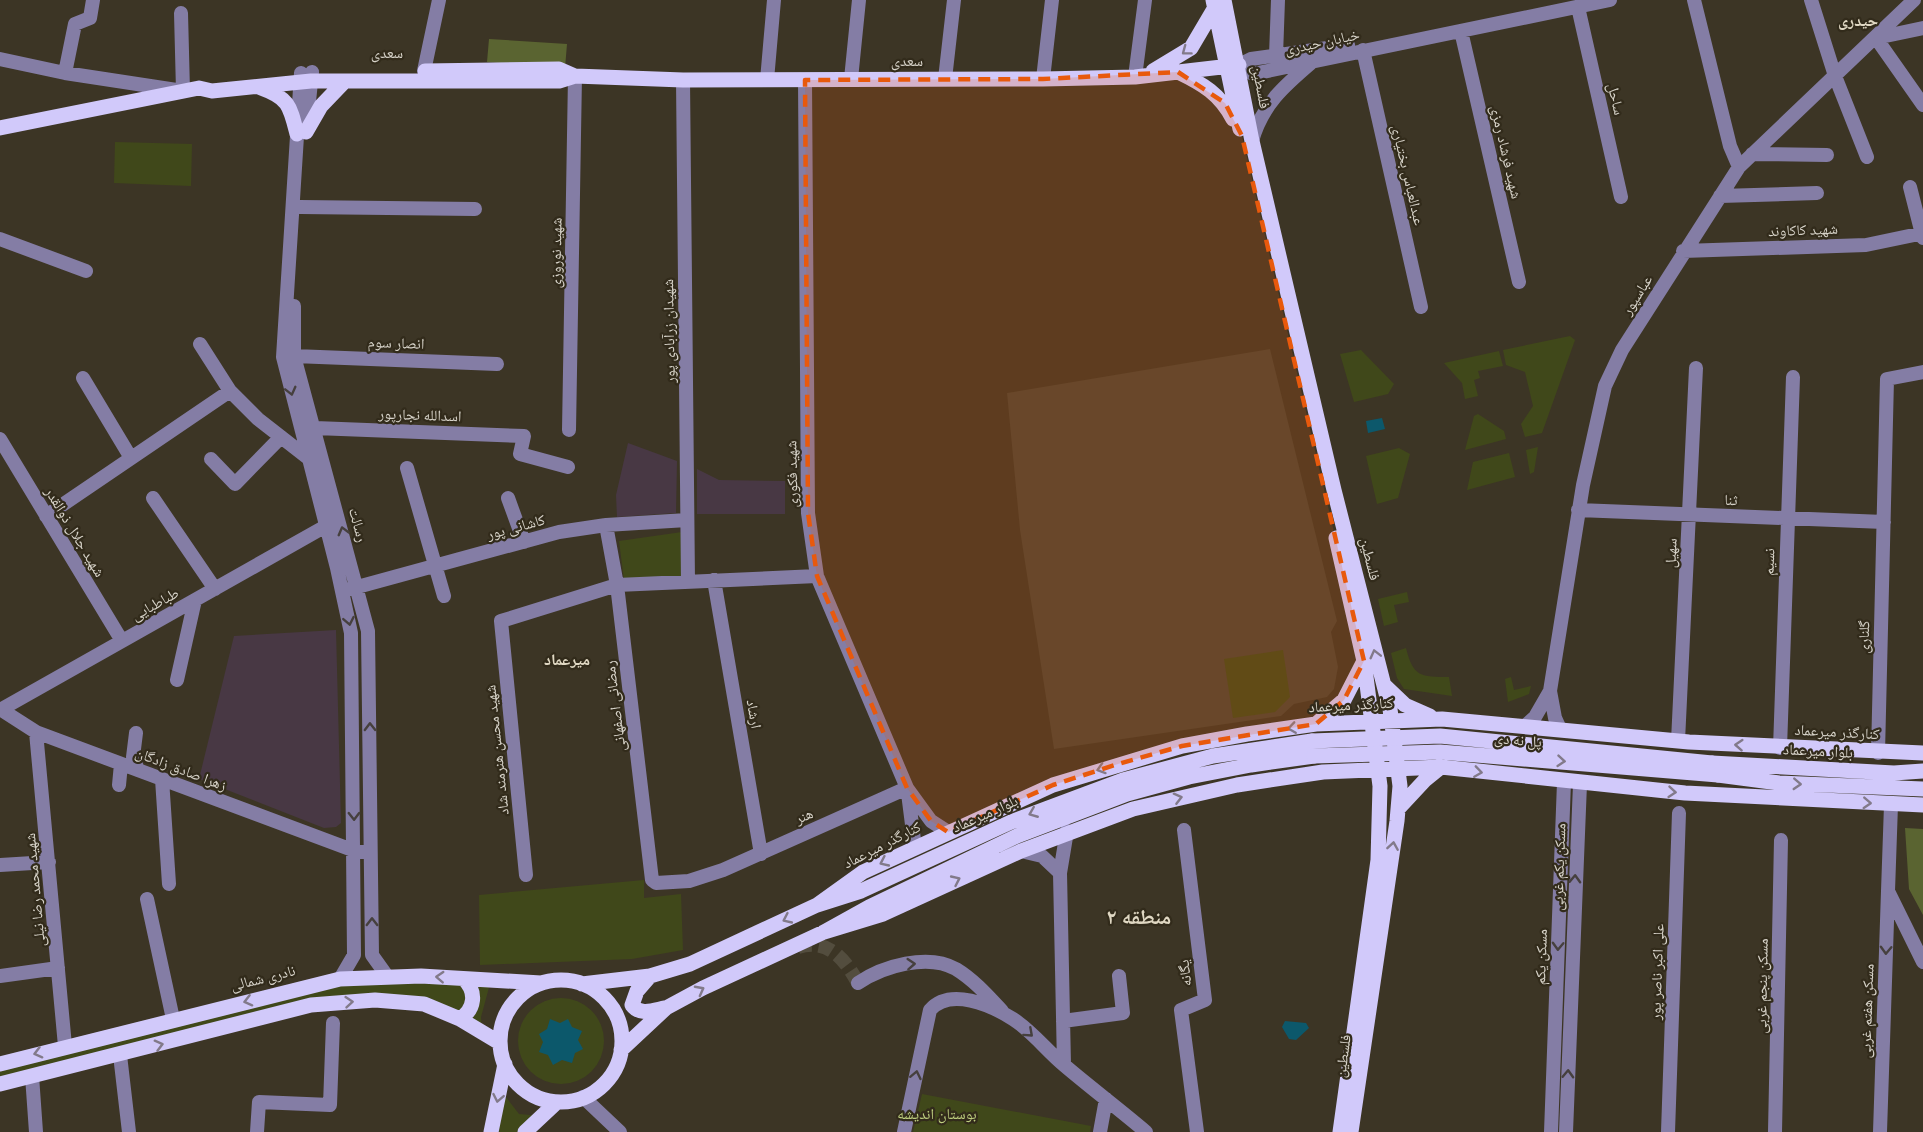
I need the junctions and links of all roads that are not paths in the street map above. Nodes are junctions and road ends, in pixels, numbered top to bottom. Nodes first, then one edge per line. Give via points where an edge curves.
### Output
1 (93, 0) edge
2 (439, 0) edge
3 (774, 0) edge
4 (859, 0) edge
5 (954, 0) edge
6 (1052, 0) edge
7 (1145, 0) edge
8 (1278, 0) edge
9 (1610, 0) edge
10 (1694, 0) edge
11 (1811, 0) edge
12 (1914, 0) edge
13 (1217, 3) edge
14 (1577, 4) edge
15 (181, 14) dead end
16 (1923, 28) edge
17 (1461, 31) junction
18 (1876, 38) junction
19 (1363, 50) junction
20 (1276, 56) junction
21 (0, 59) edge
22 (1312, 62) junction
23 (1233, 66) junction
24 (424, 71) junction
25 (1178, 72) junction
26 (65, 73) junction
27 (574, 76) junction
28 (1138, 76) junction
29 (1835, 76) junction
30 (306, 77) junction
31 (945, 79) junction
32 (1043, 79) junction
33 (683, 80) junction
34 (767, 80) junction
35 (805, 80) junction
36 (850, 80) junction
37 (344, 82) junction
38 (255, 86) junction
39 (199, 88) junction
40 (183, 91) junction
41 (1923, 105) edge
42 (0, 128) edge
43 (301, 133) junction
44 (1247, 138) junction
45 (1752, 154) junction
46 (1827, 155) dead end
47 (1867, 157) dead end
48 (1739, 167) junction
49 (1910, 187) dead end
50 (1817, 193) dead end
51 (1720, 196) junction
52 (1621, 197) dead end
53 (300, 207) junction
54 (475, 209) dead end
55 (1923, 235) edge
56 (0, 239) edge
57 (1683, 251) junction
58 (86, 271) dead end
59 (1519, 282) dead end
60 (1421, 307) dead end
61 (200, 344) dead end
62 (294, 356) junction
63 (496, 364) dead end
64 (1696, 368) dead end
65 (1923, 372) edge
66 (1793, 377) dead end
67 (83, 378) dead end
68 (230, 391) junction
69 (315, 428) junction
70 (569, 430) dead end
71 (280, 438) junction
72 (0, 439) edge
73 (131, 458) junction
74 (308, 458) junction
75 (212, 459) dead end
76 (568, 467) dead end
77 (407, 468) dead end
78 (153, 498) dead end
79 (508, 498) dead end
80 (1578, 510) junction
81 (1689, 515) junction
82 (46, 516) junction
83 (1786, 518) junction
84 (687, 520) junction
85 (1884, 522) junction
86 (606, 525) junction
87 (326, 526) junction
88 (524, 542) junction
89 (436, 566) junction
90 (818, 576) junction
91 (714, 580) junction
92 (688, 582) junction
93 (617, 585) junction
94 (357, 587) junction
95 (215, 589) junction
96 (343, 592) junction
97 (444, 596) dead end
98 (195, 600) junction
99 (122, 641) junction
100 (1364, 661) junction
101 (177, 680) dead end
102 (1383, 682) junction
103 (1550, 691) junction
104 (0, 710) edge
105 (1442, 719) junction
106 (1392, 720) junction
107 (1374, 721) junction
108 (1316, 724) junction
109 (1525, 726) junction
110 (1560, 729) junction
111 (36, 732) junction
112 (136, 733) dead end
113 (1678, 741) junction
114 (1780, 748) junction
115 (1313, 749) junction
116 (1878, 753) junction
117 (1923, 753) edge
118 (120, 764) junction
119 (1399, 766) junction
120 (1441, 767) junction
121 (1380, 768) junction
122 (1715, 769) junction
123 (138, 770) junction
124 (1323, 771) junction
125 (1923, 771) edge
126 (162, 779) junction
127 (1572, 783) junction
128 (120, 785) dead end
129 (907, 788) junction
130 (1923, 789) edge
131 (1891, 805) junction
132 (1923, 805) edge
133 (1398, 810) junction
134 (1679, 813) dead end
135 (1184, 830) dead end
136 (1067, 831) junction
137 (948, 832) junction
138 (1781, 840) dead end
139 (915, 848) junction
140 (1569, 850) junction
141 (355, 851) junction
142 (1021, 851) junction
143 (372, 852) junction
144 (761, 854) junction
145 (48, 862) junction
146 (0, 865) edge
147 (1060, 873) junction
148 (526, 875) dead end
149 (656, 883) joint
150 (169, 884) dead end
151 (1888, 891) junction
152 (147, 899) dead end
153 (817, 905) junction
154 (824, 932) junction
155 (1923, 962) edge
156 (58, 968) junction
157 (0, 976) edge
158 (387, 976) junction
159 (650, 976) junction
160 (1119, 976) dead end
161 (340, 979) junction
162 (464, 979) junction
163 (540, 983) junction
164 (858, 983) dead end
165 (582, 984) junction
166 (666, 1008) junction
167 (1006, 1016) junction
168 (173, 1019) junction
169 (460, 1019) junction
170 (1063, 1021) junction
171 (333, 1023) dead end
172 (500, 1043) junction
173 (65, 1046) junction
174 (621, 1050) junction
175 (120, 1055) junction
176 (0, 1064) edge
177 (505, 1064) junction
178 (1064, 1065) junction
179 (32, 1076) junction
180 (0, 1084) edge
181 (583, 1098) junction
182 (1106, 1099) junction
183 (557, 1101) junction
184 (36, 1132) edge
185 (129, 1132) edge
186 (257, 1132) edge
187 (491, 1132) edge
188 (525, 1132) edge
189 (620, 1132) edge
190 (904, 1132) edge
191 (1100, 1132) edge
192 (1146, 1132) edge
193 (1197, 1132) edge
194 (1340, 1132) edge
195 (1351, 1132) edge
196 (1551, 1132) edge
197 (1566, 1132) edge
198 (1668, 1132) edge
199 (1775, 1132) edge
200 (1880, 1132) edge

1 - 26 street via 90,18 75,24
2 - 24 street
3 - 34 street
4 - 36 street
5 - 31 street
6 - 32 street
7 - 28 street
8 - 20 street
9 - 14 street, خیابان حیدری
10 - 48 street via 1730,146
11 - 29 street
12 - 18 street, عباسپور
13 - 23 main road, فلسطین
13 -> 28 main road via 1191,48 1167,65
14 - 17 street, خیابان حیدری
14 - 20 street, خیابان حیدری
14 - 52 street, ساحل
15 - 40 street
16 - 18 street
17 - 19 street, خیابان حیدری
17 - 59 street, شهید فرشاد رمزی
18 - 29 street, عباسپور
18 - 41 street
19 - 22 street, خیابان حیدری
19 - 60 street, عبدالعباس بختیاری
20 - 23 street, خیابان حیدری
21 - 26 street
22 - 23 street, خیابان حیدری via 1253,74
22 - 44 street via 1271,100
23 - 25 main road, سعدی
23 - 44 main road, فلسطین
24 - 27 main road, سعدی via 559,69
24 - 30 main road, سعدی
25 - 28 main road, سعدی
25 - 44 main road via 1214,91
26 - 40 street
27 - 33 main road, سعدی
27 - 37 main road, سعدی via 560,81
27 - 70 street, شهید نوروزی
28 - 32 main road, سعدی
29 - 45 street, عباسپور
29 - 47 street
30 - 37 main road, سعدی
30 - 38 main road, سعدی
30 - 39 main road, سعدی via 210,82
30 - 43 street, رسالت
31 - 32 main road, سعدی
31 - 36 main road, سعدی
33 - 34 main road, سعدی
33 - 84 street, شهیدان زرآبادی پور
34 - 35 main road, سعدی
35 - 36 main road, سعدی
35 - 90 street, شهید فکوری via 808,513
37 - 43 main road
38 - 39 main road, سعدی via 212,91
38 - 43 main road via 280,95
39 - 40 main road, سعدی
40 - 42 main road, سعدی
43 - 53 street, رسالت
43 -> 74 street, رسالت via 283,357
44 - 100 main road, فلسطین
102 -> 44 main road, فلسطین
45 - 46 street
45 - 48 street, عباسپور
48 - 51 street, عباسپور
49 - 55 street
50 - 51 street
51 - 57 street, عباسپور
53 - 54 street
53 - 62 street, رسالت
55 - 57 street, شهید کاکاوند via 1866,245
56 - 58 street
57 - 80 street, عباسپور via 1622,350 1605,386
61 - 68 street
62 - 63 street, انصار سوم
62 - 69 street, رسالت
64 - 81 street, سهیل
65 - 85 street, گلناری via 1887,379
66 - 83 street, نسیم
67 - 73 street
68 - 71 street
68 - 73 street
69 - 76 street, اسدالله نجارپور via 524,436 520,454
94 -> 69 street, رسالت
71 - 74 street
71 - 75 street via 235,484
72 - 82 street, شهید جلال ذوالقدر
73 - 82 street
74 - 87 street, رسالت
77 - 89 street
78 - 95 street
79 - 88 street
80 - 81 street, ثنا
80 - 103 street, عباسپور
81 - 83 street, ثنا
81 - 113 street, سهیل
82 - 99 street, شهید جلال ذوالقدر
83 - 85 street, ثنا
83 - 114 street, نسیم
84 - 86 street, کاشانی پور
84 - 92 street, شهیدان زرآبادی پور
85 - 116 street, گلناری
86 - 88 street, کاشانی پور
86 - 93 street, رمضانی اصفهانی
87 - 95 street, طباطبایی
87 - 96 street, رسالت
88 - 89 street, کاشانی پور
89 - 94 street, کاشانی پور
89 - 97 street
90 - 91 street
90 - 129 street, شهید فکوری
91 - 92 street
91 - 144 street, ارشاد
92 - 93 street
93 - 148 street, شهید محسن هنرمند شاد via 501,621
93 - 149 street, رمضانی اصفهانی via 652,879
94 - 96 street, کاشانی پور
143 -> 94 street, رسالت via 368,631
95 - 98 street, طباطبایی
96 -> 141 street, رسالت via 351,633
98 - 99 street, طباطبایی
98 - 101 street
99 - 104 street, طباطبایی
100 - 107 main road, فلسطین
100 - 108 main road via 1344,700
102 - 105 main road via 1405,705
102 - 106 main road, فلسطین
103 - 109 street
103 - 110 street
104 - 111 street, زهرا صادق زادگان
105 - 106 main road, کنارگذر میرعماد
105 - 109 main road, کنارگذر میرعماد
105 - 120 main road via 1425,730 1417,746 1422,755
106 - 107 main road, کنارگذر میرعماد
106 - 119 main road, فلسطین
107 - 108 main road, کنارگذر میرعماد
107 - 121 main road, فلسطین
108 - 124 main road via 1334,730 1344,741 1341,756
108 -> 137 main road, کنارگذر میرعماد via 1182,746 1118,764 1053,785
109 - 110 main road, کنارگذر میرعماد
110 - 113 main road, کنارگذر میرعماد
111 - 118 street, زهرا صادق زادگان
111 - 145 street, شهید محمد رضا نیلی
112 - 123 street via 133,757
114 -> 113 main road, کنارگذر میرعماد
114 - 116 main road, کنارگذر میرعماد
115 - 122 main road, پل نه دی, bridge via 1440,752
115 -> 153 main road, بلوار میرعماد via 1213,756 1123,780 1011,822 861,891
115 - 154 main road via 1189,777 1072,814 943,871
116 - 117 main road, کنارگذر میرعماد
118 - 123 street, زهرا صادق زادگان
118 - 128 street
119 - 120 main road
119 - 121 main road
119 - 133 main road, فلسطین
120 -> 127 main road
120 - 133 main road
121 - 124 main road
121 - 194 main road, فلسطین via 1378,860
122 - 125 main road, بلوار میرعماد
122 -> 130 main road via 1779,783
123 - 126 street, زهرا صادق زادگان
136 -> 124 main road via 1197,793
126 - 141 street, زهرا صادق زادگان
126 - 150 street
127 -> 131 main road via 1685,794
127 - 140 street, مسکن یکم
129 - 137 street, شهید فکوری via 931,820
129 - 139 street
129 - 144 street, هنر
131 - 132 main road
131 - 151 street, مسکن هفتم غربی
195 -> 133 main road, فلسطین
134 - 198 street, علی اکبر ناصر پور
135 - 193 street, یگانه via 1205,1000 1181,1010
136 - 142 main road
136 - 147 street
137 - 139 main road, کنارگذر میرعماد
138 - 199 street, مسکن پنجم غربی
139 -> 153 main road, کنارگذر میرعماد via 863,872
140 -> 196 street, مسکن یکم
197 -> 140 street, مسکن یکم غربی
141 - 143 street, زهرا صادق زادگان
141 - 161 street, رسالت via 354,956
142 - 147 street via 1039,854
154 -> 142 main road via 884,914
158 -> 143 street, رسالت via 372,955
144 - 149 street, هنر via 689,881
145 - 146 street
145 - 156 street, شهید محمد رضا نیلی
147 - 170 street
151 - 155 street
151 -> 200 street, مسکن هفتم غربی
152 - 168 street
153 -> 159 main road, بلوار میرعماد via 690,964
166 -> 154 main road
156 - 157 street
156 - 173 street, شهید محمد رضا نیلی
158 - 161 main road, نادری شمالی
162 -> 158 main road, نادری شمالی
159 - 165 main road, بلوار میرعماد
159 - 166 main road via 637,991 632,1005 642,1012
160 - 170 street via 1123,1012
161 -> 168 main road, نادری شمالی
162 - 163 main road, نادری شمالی
162 - 169 main road via 473,1000 469,1012
163 - 165 main road via 561,980
163 - 172 main road via 510,1006 502,1024
164 -> 167 street via 895,965 917,963 954,968 976,984
165 - 174 main road via 599,994 613,1010 620,1029
166 - 174 main road
167 -> 178 street
190 -> 167 street via 930,1010 938,1001 952,998 975,1002
168 - 173 main road, نادری شمالی
169 - 172 main road
175 -> 169 main road via 311,1005 375,1000 424,1004
170 - 178 street
171 - 186 street via 330,1105 258,1102
172 - 177 main road
173 -> 176 main road, نادری شمالی
174 - 181 main road via 608,1079
175 - 179 main road
175 - 185 street
177 - 183 main road via 525,1090
177 -> 187 main road
178 - 182 street
179 - 180 main road
179 - 184 street
181 - 183 main road
181 - 189 street
182 - 191 street
182 - 192 street
183 - 188 main road

